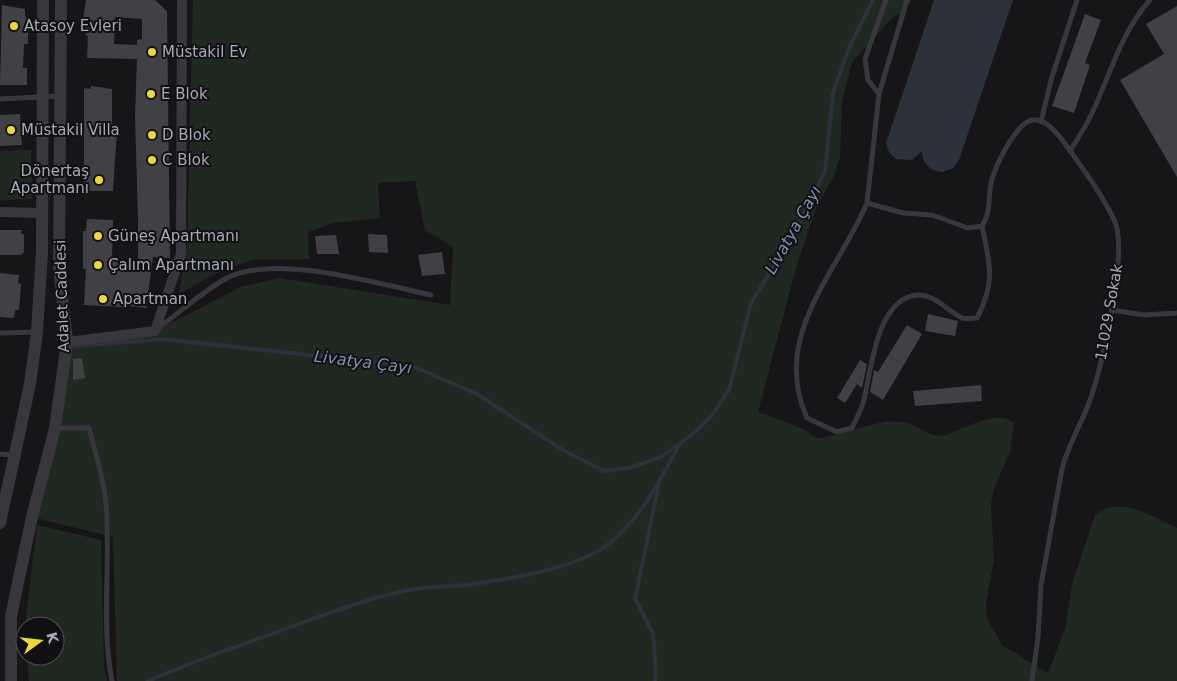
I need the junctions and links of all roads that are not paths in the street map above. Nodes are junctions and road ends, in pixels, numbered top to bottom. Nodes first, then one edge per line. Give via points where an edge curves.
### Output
1 (44, 0) edge
2 (61, 0) edge
3 (182, 0) edge
4 (886, 0) edge
5 (908, 0) edge
6 (1077, 0) edge
7 (1150, 0) edge
8 (879, 94) junction
9 (59, 96) junction
10 (44, 97) junction
11 (0, 99) edge
12 (1041, 122) junction
13 (1070, 151) junction
14 (867, 203) junction
15 (0, 212) edge
16 (42, 213) junction
17 (982, 226) junction
18 (431, 295) dead end
19 (1111, 310) junction
20 (1177, 313) edge
21 (155, 331) junction
22 (37, 332) junction
23 (0, 333) edge
24 (67, 342) junction
25 (55, 428) junction
26 (0, 454) edge
27 (14, 455) junction
28 (0, 523) edge
29 (5, 615) edge
30 (11, 681) edge
31 (112, 681) edge
32 (1032, 681) edge

1 - 10 street, Adalet Caddesi
2 - 9 street, Adalet Caddesi
3 - 21 street via 181,254
4 - 8 lane via 865,59 868,80
5 - 8 lane
6 - 12 lane
7 - 13 lane via 1138,12 1088,121
8 - 14 lane
9 - 10 lane
9 - 24 street, Adalet Caddesi via 59,266
10 - 11 lane
10 - 16 street, Adalet Caddesi
12 - 13 lane, 11029 Sokak via 1058,133
12 - 17 lane via 1028,122 1011,139 991,182 988,218
13 - 19 lane, 11029 Sokak via 1115,222 1119,244 1118,271
14 - 17 lane via 903,213 932,215 968,228
14 - 17 lane via 822,282 803,326 797,368 800,403 807,418 837,432 852,428 864,402 874,348 895,305 919,294 963,318 977,318 987,298 991,278
15 - 16 street
16 - 22 street, Adalet Caddesi
18 - 21 lane via 309,270 268,267 226,279
19 - 20 lane via 1145,315
19 - 32 lane, 11029 Sokak via 1089,402 1062,469 1041,585
21 - 24 street
22 - 23 lane
22 - 27 street, Adalet Caddesi via 30,384
24 - 25 street, Adalet Caddesi
25 - 29 street, Adalet Caddesi
25 - 31 lane via 89,428 102,475 107,520 106,625
26 - 27 lane
27 - 28 street, Adalet Caddesi
29 - 30 street, Adalet Caddesi

